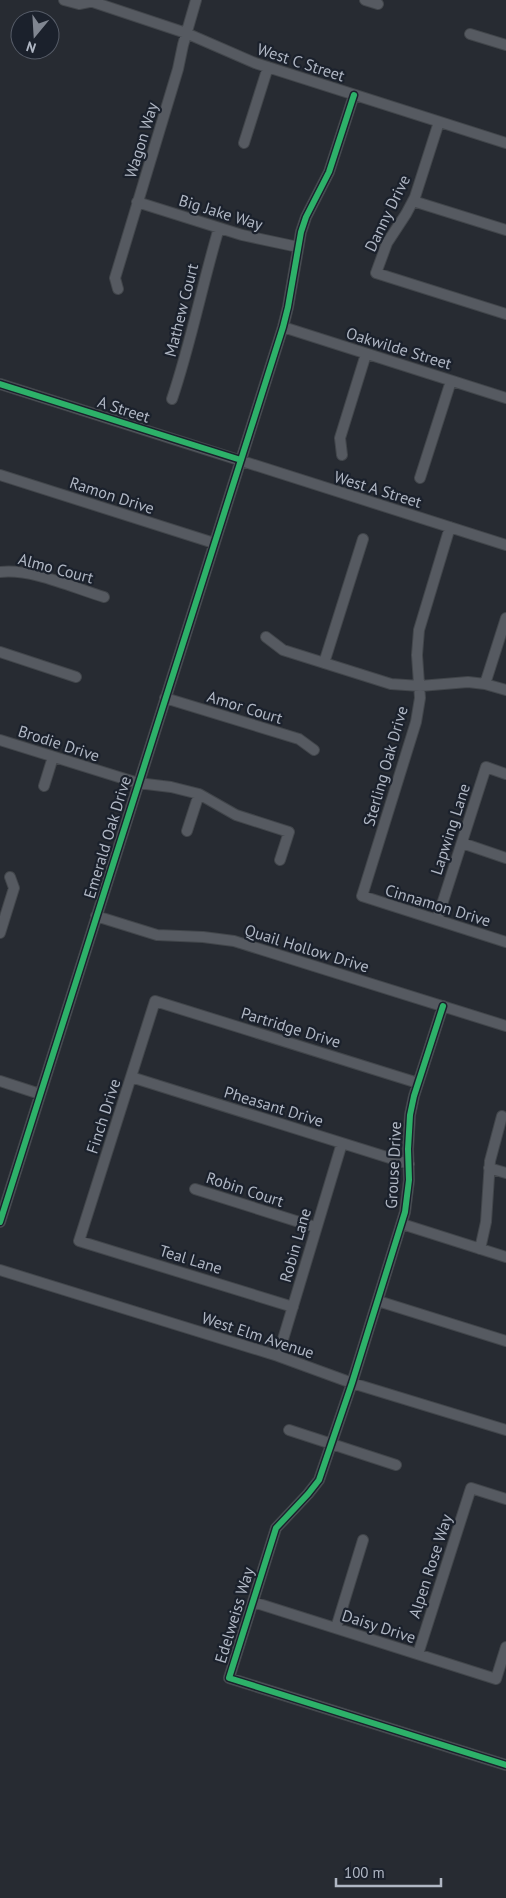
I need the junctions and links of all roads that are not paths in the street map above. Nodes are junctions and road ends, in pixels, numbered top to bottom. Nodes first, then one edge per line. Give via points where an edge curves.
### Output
1 (64, 0) edge
2 (196, 0) edge
3 (365, 0) edge
4 (88, 1) edge
5 (378, 4) dead end
6 (186, 33) junction
7 (470, 34) dead end
8 (506, 45) edge
9 (268, 67) junction
10 (354, 95) junction
11 (439, 122) junction
12 (244, 143) dead end
13 (506, 143) edge
14 (413, 201) junction
15 (137, 202) junction
16 (219, 228) junction
17 (506, 230) edge
18 (298, 246) junction
19 (118, 289) dead end
20 (506, 314) edge
21 (283, 328) junction
22 (366, 354) junction
23 (452, 381) junction
24 (0, 384) edge
25 (506, 398) edge
26 (172, 399) dead end
27 (342, 455) dead end
28 (240, 460) junction
29 (0, 475) edge
30 (420, 478) dead end
31 (450, 527) junction
32 (363, 539) dead end
33 (214, 543) junction
34 (506, 545) edge
35 (0, 572) edge
36 (104, 597) dead end
37 (506, 618) edge
38 (266, 637) dead end
39 (0, 652) edge
40 (324, 663) junction
41 (76, 677) dead end
42 (485, 684) junction
43 (420, 686) junction
44 (506, 690) edge
45 (165, 698) junction
46 (0, 740) edge
47 (314, 750) dead end
48 (53, 756) junction
49 (506, 774) edge
50 (138, 783) junction
51 (44, 786) dead end
52 (199, 794) junction
53 (187, 831) dead end
54 (462, 844) junction
55 (506, 858) edge
56 (280, 860) dead end
57 (10, 877) dead end
58 (362, 896) joint
59 (4, 904) edge
60 (96, 916) junction
61 (437, 920) junction
62 (0, 932) edge
63 (506, 942) edge
64 (155, 1001) joint
65 (443, 1006) junction
66 (506, 1026) edge
67 (131, 1077) junction
68 (0, 1081) edge
69 (418, 1083) junction
70 (40, 1094) junction
71 (502, 1116) dead end
72 (342, 1143) junction
73 (409, 1164) junction
74 (489, 1168) junction
75 (506, 1173) edge
76 (195, 1189) dead end
77 (0, 1222) edge
78 (402, 1224) junction
79 (316, 1227) junction
80 (79, 1240) joint
81 (480, 1249) junction
82 (506, 1257) edge
83 (0, 1270) edge
84 (378, 1301) junction
85 (293, 1307) junction
86 (506, 1341) edge
87 (278, 1356) junction
88 (352, 1383) junction
89 (289, 1430) dead end
90 (506, 1430) edge
91 (331, 1444) junction
92 (396, 1465) dead end
93 (506, 1499) edge
94 (363, 1540) dead end
95 (252, 1602) junction
96 (336, 1628) junction
97 (506, 1647) edge
98 (418, 1654) junction
99 (506, 1765) edge

1 - 4 street, West C Street via 78,4
2 - 6 street, Wagon Way
3 - 5 street
4 - 6 street, West C Street
6 - 9 street, West C Street
6 - 15 street, Wagon Way
7 - 8 street
9 - 10 street, West C Street
9 - 12 street
10 - 11 street, West C Street
10 - 18 street, Emerald Oak Drive via 329,172 306,216
11 - 13 street, West C Street
11 - 14 street, Danny Drive
14 - 17 street
14 - 20 street, Danny Drive via 387,244 376,273
15 - 16 street, Big Jake Way
15 - 19 street, Wagon Way via 115,278
16 - 18 street, Big Jake Way
16 - 26 street, Mathew Court
18 - 21 street, Emerald Oak Drive
21 - 22 street, Oakwilde Street
21 - 28 street, Emerald Oak Drive
22 - 23 street, Oakwilde Street
22 - 27 street via 340,438
23 - 25 street, Oakwilde Street
23 - 30 street
24 - 28 street, A Street
28 - 31 street, West A Street
28 - 33 street, Emerald Oak Drive
29 - 33 street, Ramon Drive
31 - 34 street, West A Street
31 - 43 street, Sterling Oak Drive via 419,630
32 - 40 street
33 - 45 street, Emerald Oak Drive
35 - 36 street, Almo Court via 26,572
37 - 42 street
38 - 40 street via 283,650
39 - 41 street
40 - 43 street via 391,684
42 - 43 street
42 - 44 street
43 - 58 street, Sterling Oak Drive via 416,722
45 - 47 street, Amor Court via 299,739
45 - 50 street, Emerald Oak Drive
46 - 48 street, Brodie Drive
48 - 50 street, Brodie Drive
48 - 51 street
49 - 54 street, Lapwing Lane via 486,767
50 - 52 street, Brodie Drive
50 - 60 street, Emerald Oak Drive
52 - 53 street
52 - 56 street, Brodie Drive via 236,815 289,832
54 - 55 street
54 - 61 street, Lapwing Lane
57 - 59 street via 14,888
58 - 61 street, Cinnamon Drive
59 - 62 street
60 - 65 street, Quail Hollow Drive via 157,935 234,941
60 - 70 street, Emerald Oak Drive
61 - 63 street, Cinnamon Drive
64 - 67 street, Finch Drive
64 - 69 street, Partridge Drive
65 - 66 street, Quail Hollow Drive
65 - 69 street, Grouse Drive
67 - 72 street, Pheasant Drive
67 - 80 street, Finch Drive
68 - 70 street
69 - 73 street, Grouse Drive via 408,1133
70 - 77 street, Emerald Oak Drive
71 - 74 street
72 - 73 street, Pheasant Drive
72 - 79 street, Robin Lane
73 - 78 street, Grouse Drive via 408,1198
74 - 75 street
74 - 81 street via 488,1206
76 - 79 street, Robin Court
78 - 81 street
78 - 84 street, Grouse Drive
79 - 85 street, Robin Lane
80 - 85 street, Teal Lane
81 - 82 street
83 - 87 street, West Elm Avenue
84 - 86 street
84 - 88 street, Grouse Drive
85 - 87 street, Robin Lane
87 - 88 street, West Elm Avenue
88 - 90 street, West Elm Avenue
88 - 91 street, Edelweiss Way
89 - 91 street
91 - 92 street
91 - 95 street, Edelweiss Way via 319,1480 276,1528
93 - 98 street, Alpen Rose Way via 471,1488
94 - 96 street
95 - 96 street, Daisy Drive
95 - 99 street, Edelweiss Way via 229,1678
96 - 98 street, Daisy Drive
97 - 98 street, Daisy Drive via 496,1679

